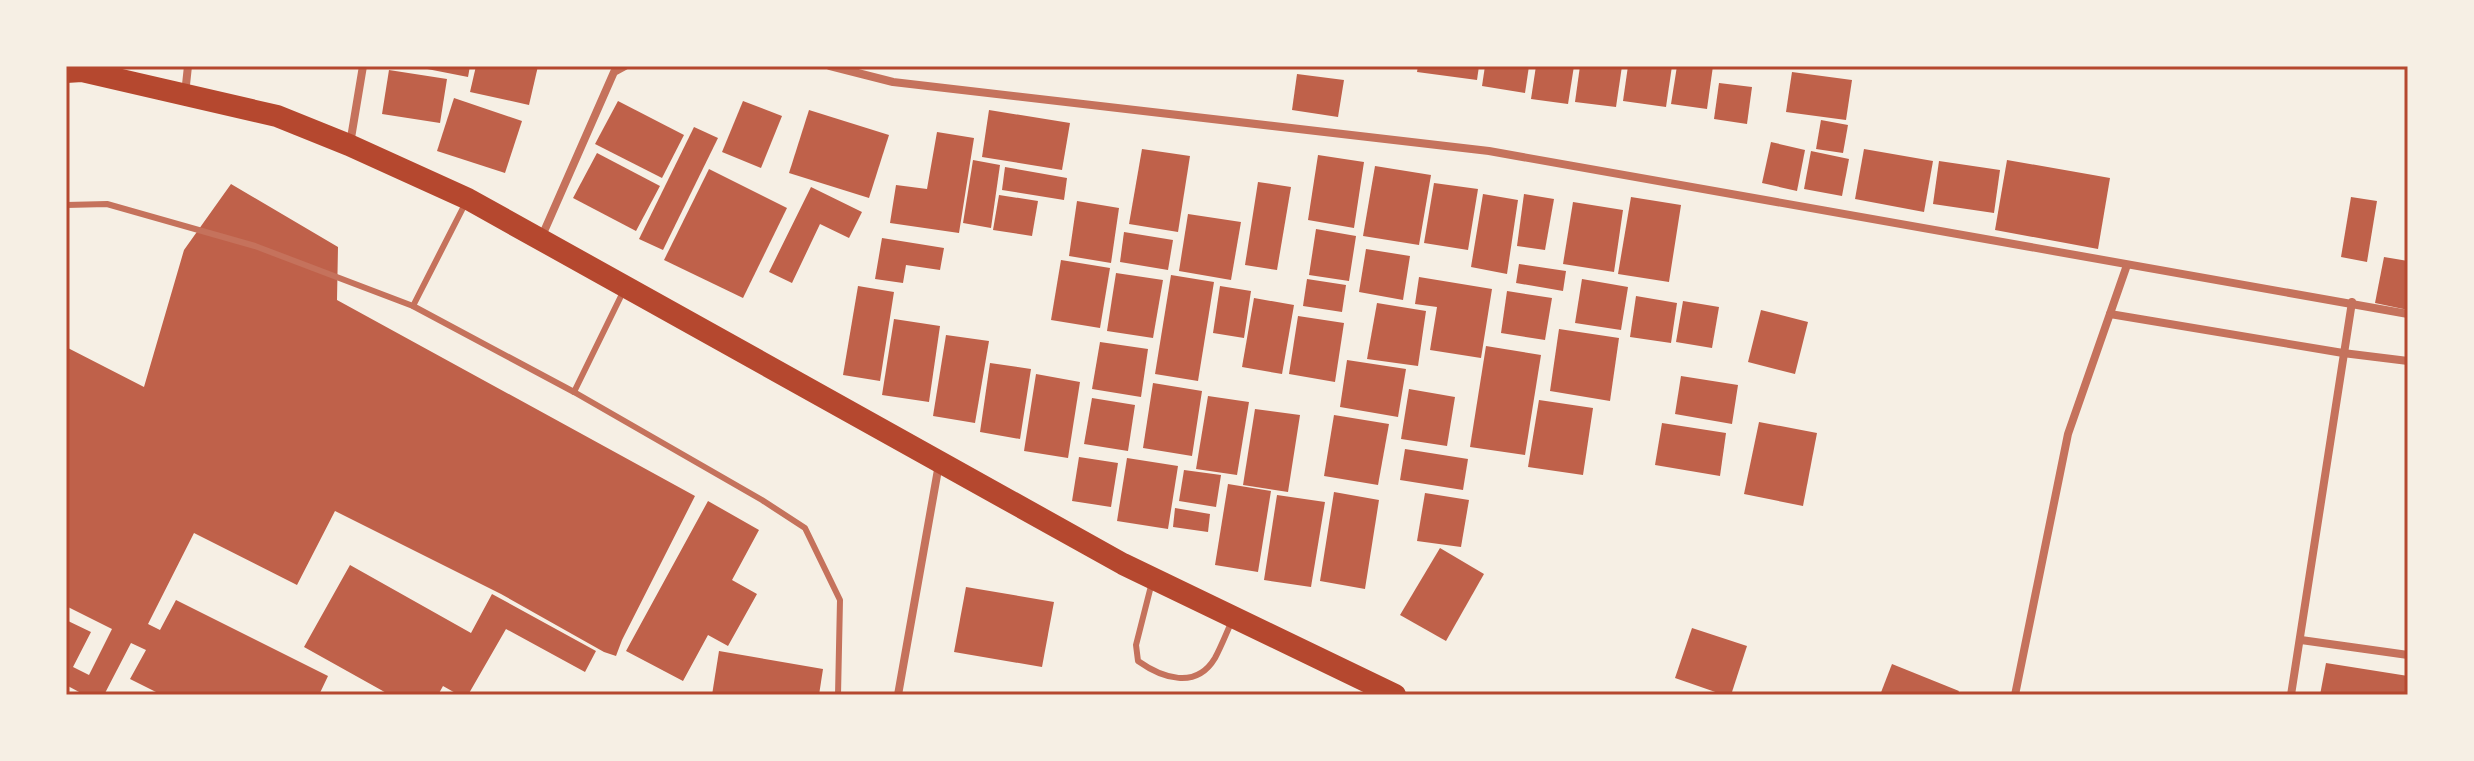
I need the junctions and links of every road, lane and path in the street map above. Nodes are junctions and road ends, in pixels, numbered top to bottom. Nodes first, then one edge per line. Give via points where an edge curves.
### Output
1 (188, 66) edge
2 (363, 66) edge
3 (625, 66) edge
4 (830, 66) edge
5 (74, 71) edge
6 (185, 94) junction
7 (349, 145) junction
8 (468, 199) junction
9 (66, 205) edge
10 (542, 238) junction
11 (2127, 265) junction
12 (626, 285) junction
13 (2352, 302) junction
14 (413, 306) junction
15 (2110, 314) junction
16 (2408, 314) edge
17 (2343, 353) junction
18 (2408, 361) edge
19 (574, 392) junction
20 (940, 463) junction
21 (1153, 578) junction
22 (1234, 617) junction
23 (2301, 640) junction
24 (2408, 655) edge
25 (838, 695) edge
26 (898, 695) edge
27 (1395, 695) edge
28 (2015, 695) edge
29 (2291, 695) edge

1 - 6 street
2 - 7 street
3 - 10 street via 614,72
4 - 11 street via 893,82 1489,151
5 - 6 highway
6 - 7 highway via 277,116
7 - 8 highway
8 - 10 highway
8 - 14 lane
9 - 14 lane via 107,204 255,246
10 - 12 highway
11 - 13 street
11 - 15 street
12 - 19 lane
12 - 20 highway
13 - 16 street
13 - 17 street
14 - 19 lane
15 - 17 street
15 - 28 street via 2068,434
17 - 18 street
17 - 23 street
19 - 25 lane via 805,528 840,600
20 - 21 highway
20 - 26 street
21 - 22 highway
21 - 22 lane via 1136,645 1138,661 1156,674 1182,679 1196,675 1214,660
22 - 27 highway
23 - 24 street
23 - 29 street

